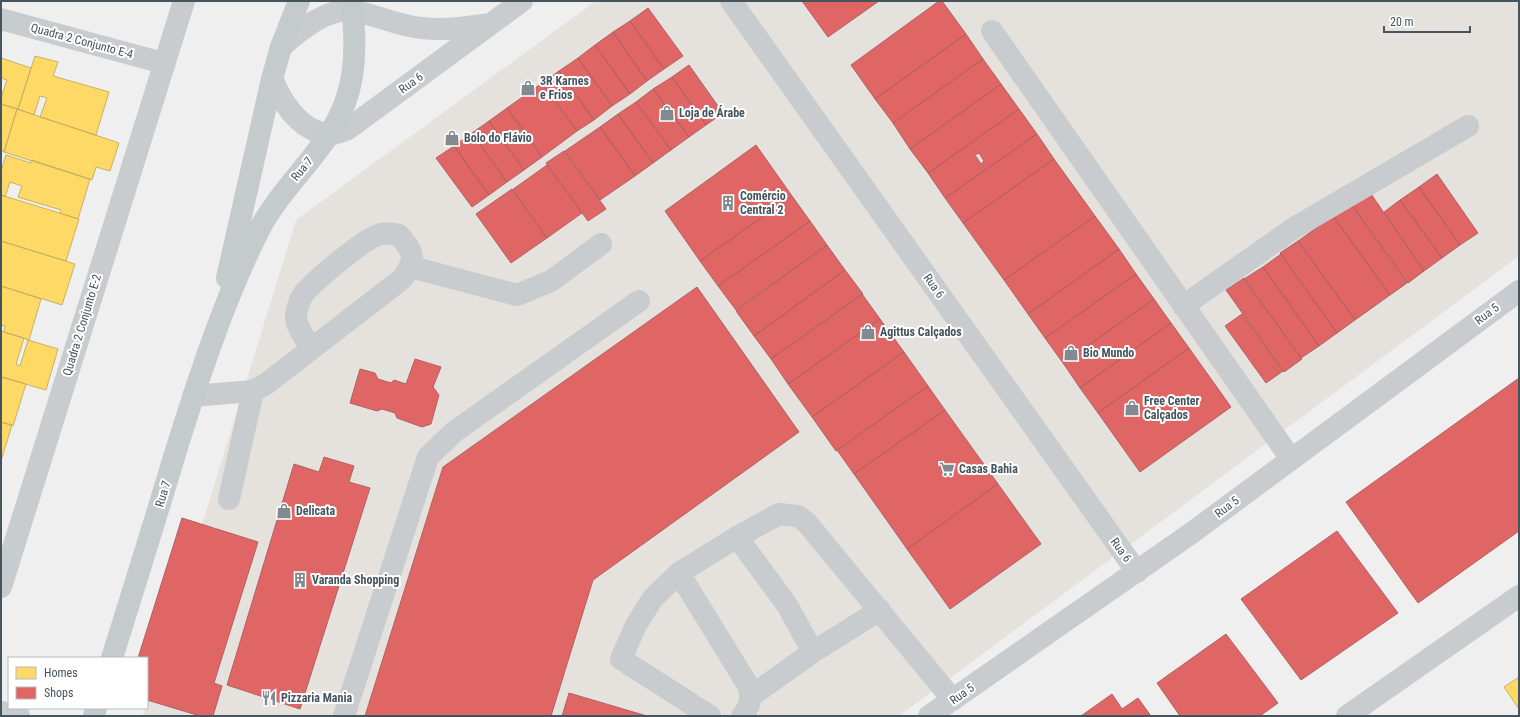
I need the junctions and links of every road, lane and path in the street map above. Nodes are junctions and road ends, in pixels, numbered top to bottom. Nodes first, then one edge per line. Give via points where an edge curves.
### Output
1 (184, 1) edge
2 (299, 1) edge
3 (522, 1) edge
4 (731, 1) edge
5 (352, 6) edge
6 (1, 19) edge
7 (490, 24) junction
8 (992, 31) dead end
9 (281, 47) junction
10 (164, 63) junction
11 (272, 79) junction
12 (1468, 126) dead end
13 (328, 134) junction
14 (601, 244) dead end
15 (411, 268) junction
16 (1519, 291) edge
17 (638, 301) dead end
18 (1184, 306) junction
19 (215, 330) junction
20 (311, 348) junction
21 (253, 391) junction
22 (193, 396) junction
23 (1291, 459) junction
24 (229, 499) dead end
25 (736, 537) junction
26 (1137, 572) junction
27 (679, 573) junction
28 (1, 587) edge
29 (1519, 596) edge
30 (880, 610) junction
31 (813, 652) junction
32 (112, 657) edge
33 (751, 696) junction
34 (953, 700) junction
35 (1, 712) edge
36 (19, 716) edge
37 (344, 716) edge
38 (710, 716) edge
39 (742, 716) edge
40 (929, 716) edge
41 (1346, 716) edge

1 - 10 street, Quadra 2 Conjunto E-2
2 - 9 main road, Rua 7
3 - 7 street, Rua 6
4 - 26 street, Rua 6
5 - 7 street, Rua 6 via 397,24 422,28
5 - 9 street via 301,28
5 - 13 main road, Rua 7 via 354,65 351,86 338,120
6 - 10 street, Quadra 2 Conjunto E-4
7 - 13 street, Rua 6 via 348,129
8 - 18 street
9 - 11 main road, Rua 7
10 - 28 street, Quadra 2 Conjunto E-2
11 - 13 street via 287,108 300,121
11 - 19 main road, Rua 7
12 - 18 street via 1294,228
13 - 19 main road, Rua 7 via 278,199 260,229
14 - 15 street via 550,281 517,295
15 - 20 street via 402,279
15 - 20 street via 413,256 408,246 399,235 388,233 378,235 365,243 325,274 304,294 296,317
16 - 23 street, Rua 5
17 - 37 street via 454,432 428,457
18 - 23 street
19 - 22 main road, Rua 7
20 - 21 street via 266,384
21 - 22 street
21 - 24 street
22 - 32 main road, Rua 7
23 - 26 street, Rua 5
25 - 27 street
25 - 30 street via 779,514 798,516 821,538
25 - 31 street via 787,605
26 - 34 street, Rua 5
27 - 33 street via 744,677
27 - 38 street via 653,598 636,625 621,659
29 - 41 street
30 - 31 street
30 - 34 street
31 - 33 street
33 - 39 street via 749,707
34 - 40 street, Rua 5
35 - 36 street

